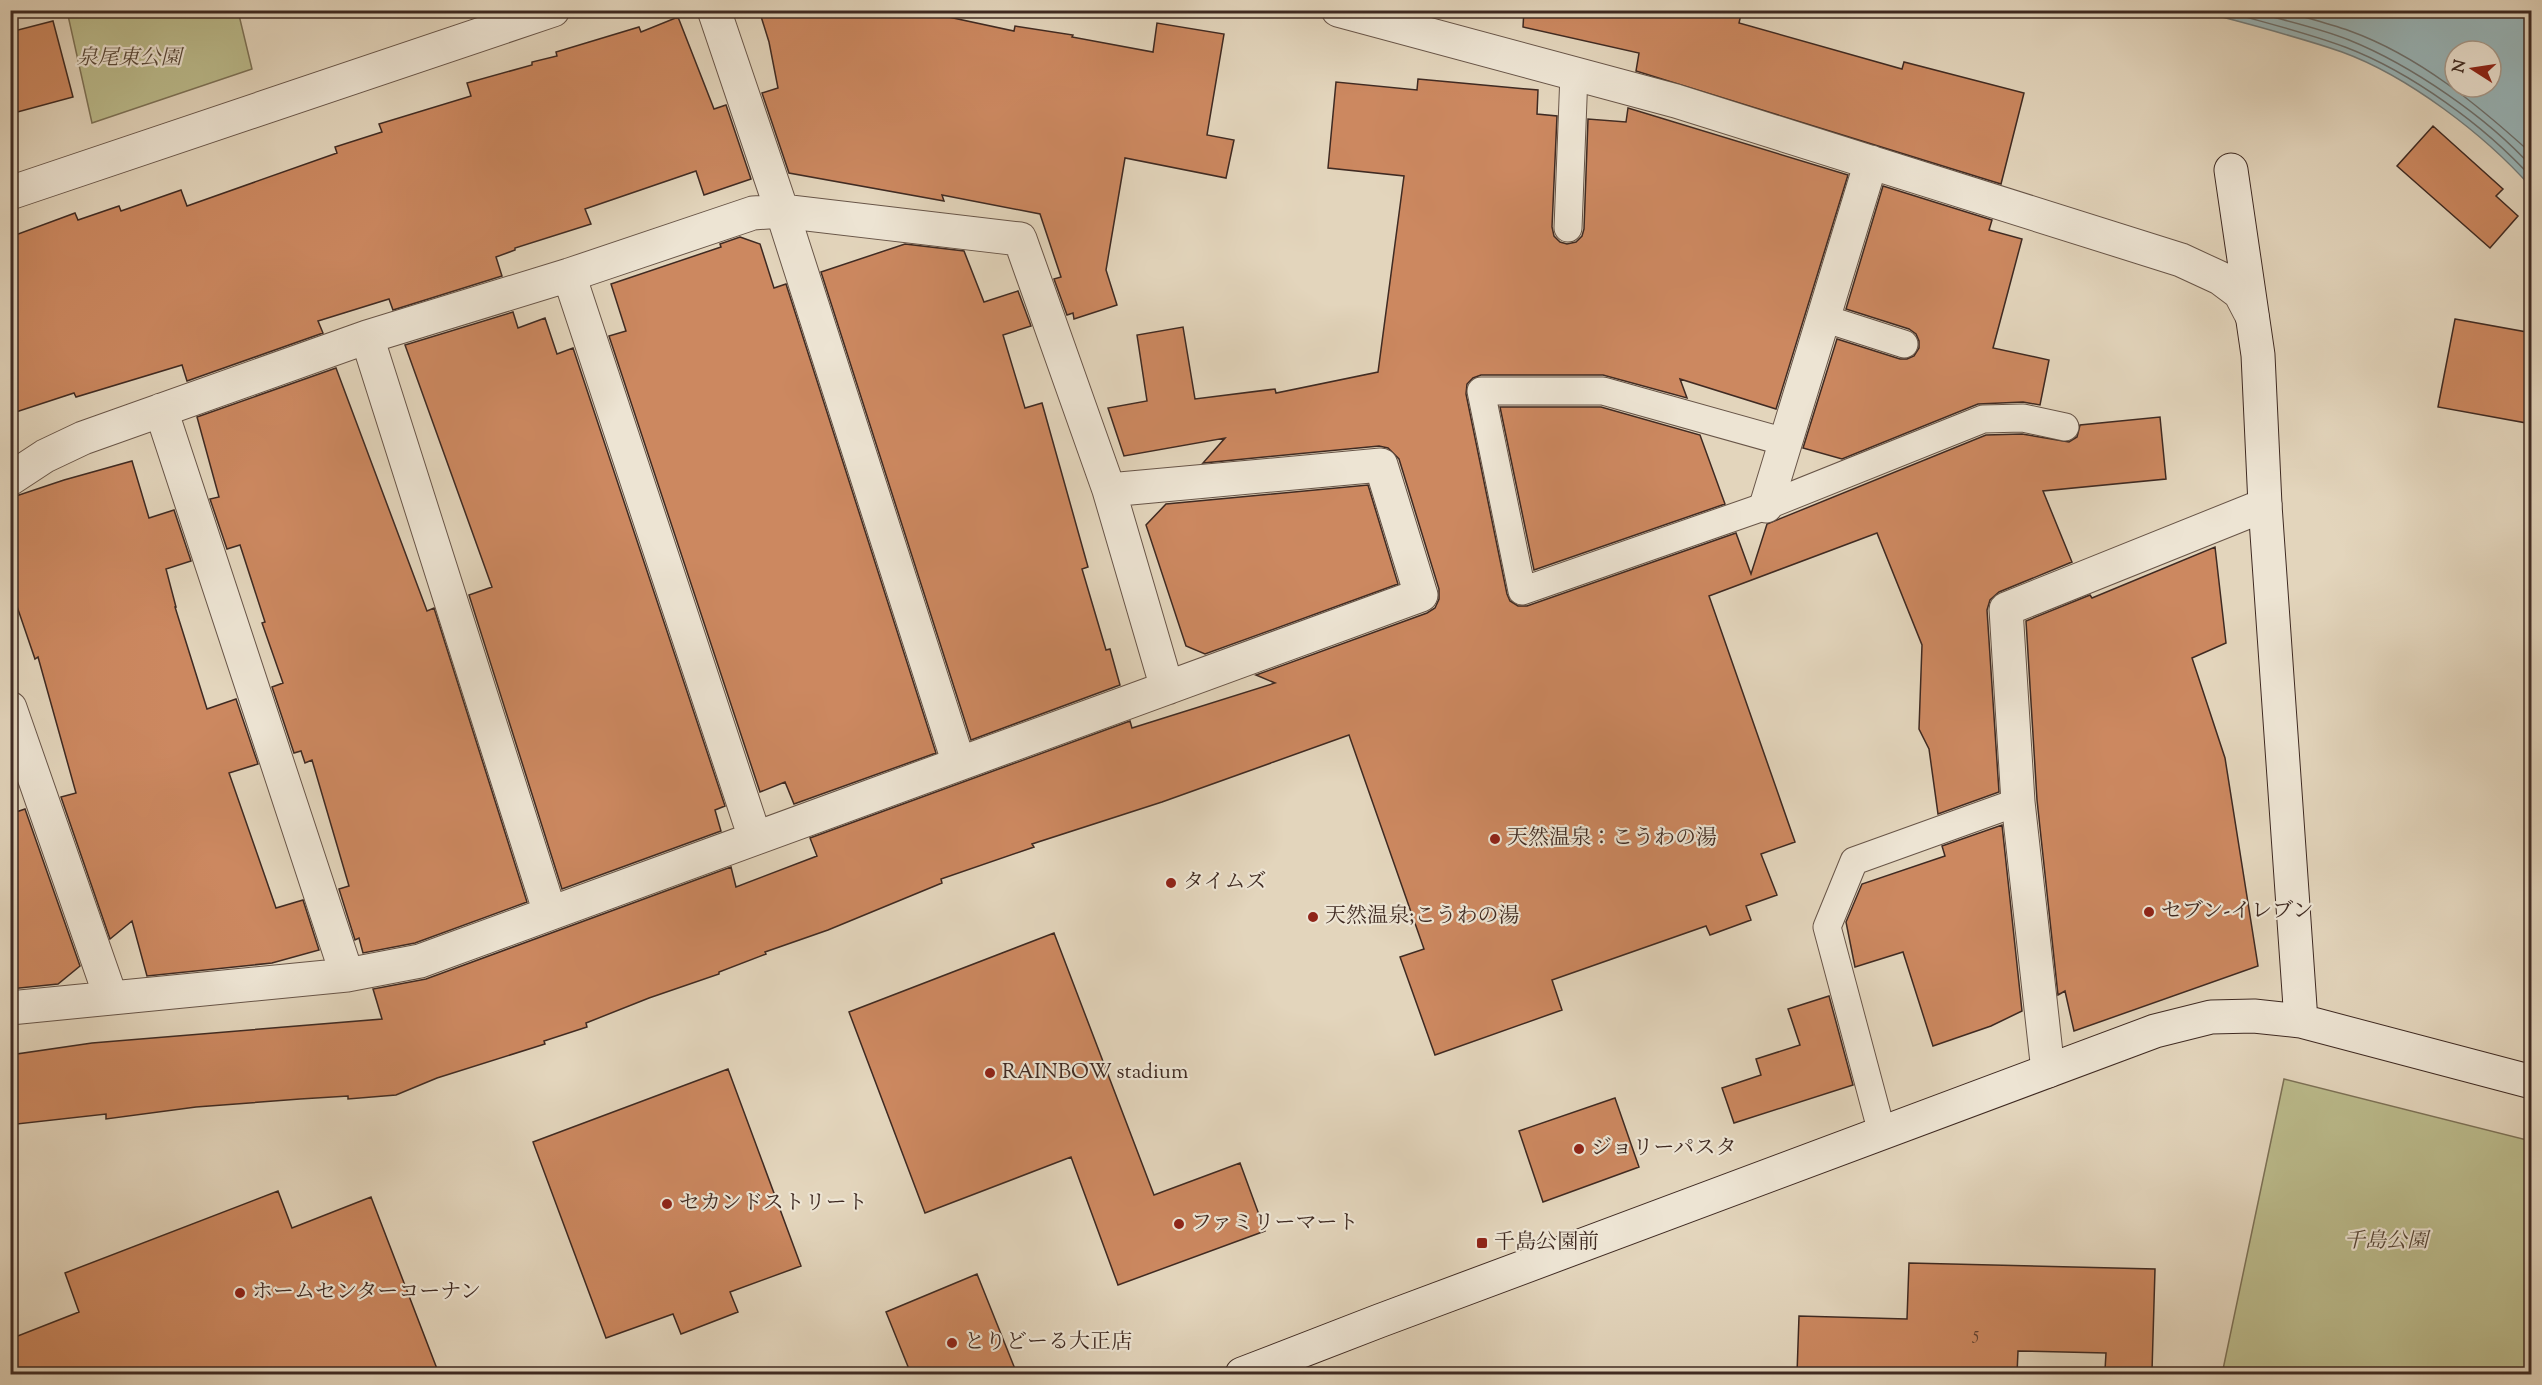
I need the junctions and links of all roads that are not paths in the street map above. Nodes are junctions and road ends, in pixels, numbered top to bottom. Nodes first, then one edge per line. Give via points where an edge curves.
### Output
1 (554, 10) edge
2 (714, 10) edge
3 (1338, 10) edge
4 (1574, 74) junction
5 (1871, 162) junction
6 (2231, 170) dead end
7 (10, 193) edge
8 (782, 211) junction
9 (1568, 228) dead end
10 (569, 275) junction
11 (2253, 316) junction
12 (1823, 318) junction
13 (367, 337) junction
14 (1904, 344) dead end
15 (161, 410) junction
16 (2065, 427) dead end
17 (1785, 442) junction
18 (10, 478) edge
19 (1110, 490) junction
20 (2265, 505) junction
21 (1766, 506) junction
22 (1167, 688) junction
23 (10, 708) edge
24 (959, 764) junction
25 (2018, 802) junction
26 (755, 838) junction
27 (550, 913) junction
28 (346, 975) junction
29 (111, 998) junction
30 (10, 1008) edge
31 (2301, 1021) junction
32 (2048, 1071) junction
33 (2532, 1082) edge
34 (1882, 1133) junction
35 (1242, 1374) edge

1 - 7 street
2 - 8 street
3 - 4 street
4 - 5 street via 1676,101
4 - 9 lane
5 - 11 street via 2181,260 2240,293
5 - 12 street
6 - 11 street
8 - 10 street via 753,213
8 - 19 street via 1020,238
8 - 24 street
10 - 13 street
10 - 26 street
11 - 20 street
12 - 14 lane
12 - 17 street
13 - 15 street
13 - 27 street
15 - 18 street via 83,438
15 - 28 street
16 - 21 lane via 2023,418 1983,419
17 - 21 street
17 - 21 lane via 1603,391 1481,391 1522,591
19 - 22 street
19 - 22 street via 1381,465 1421,595
20 - 25 street via 2006,609
20 - 31 street
22 - 24 street
23 - 29 street
24 - 26 street
25 - 32 street
25 - 34 lane via 1854,861 1827,927
26 - 27 street
27 - 28 street via 420,961
28 - 29 street
29 - 30 street
31 - 32 street via 2211,1017 2155,1031
31 - 33 street
32 - 34 street
34 - 35 street

